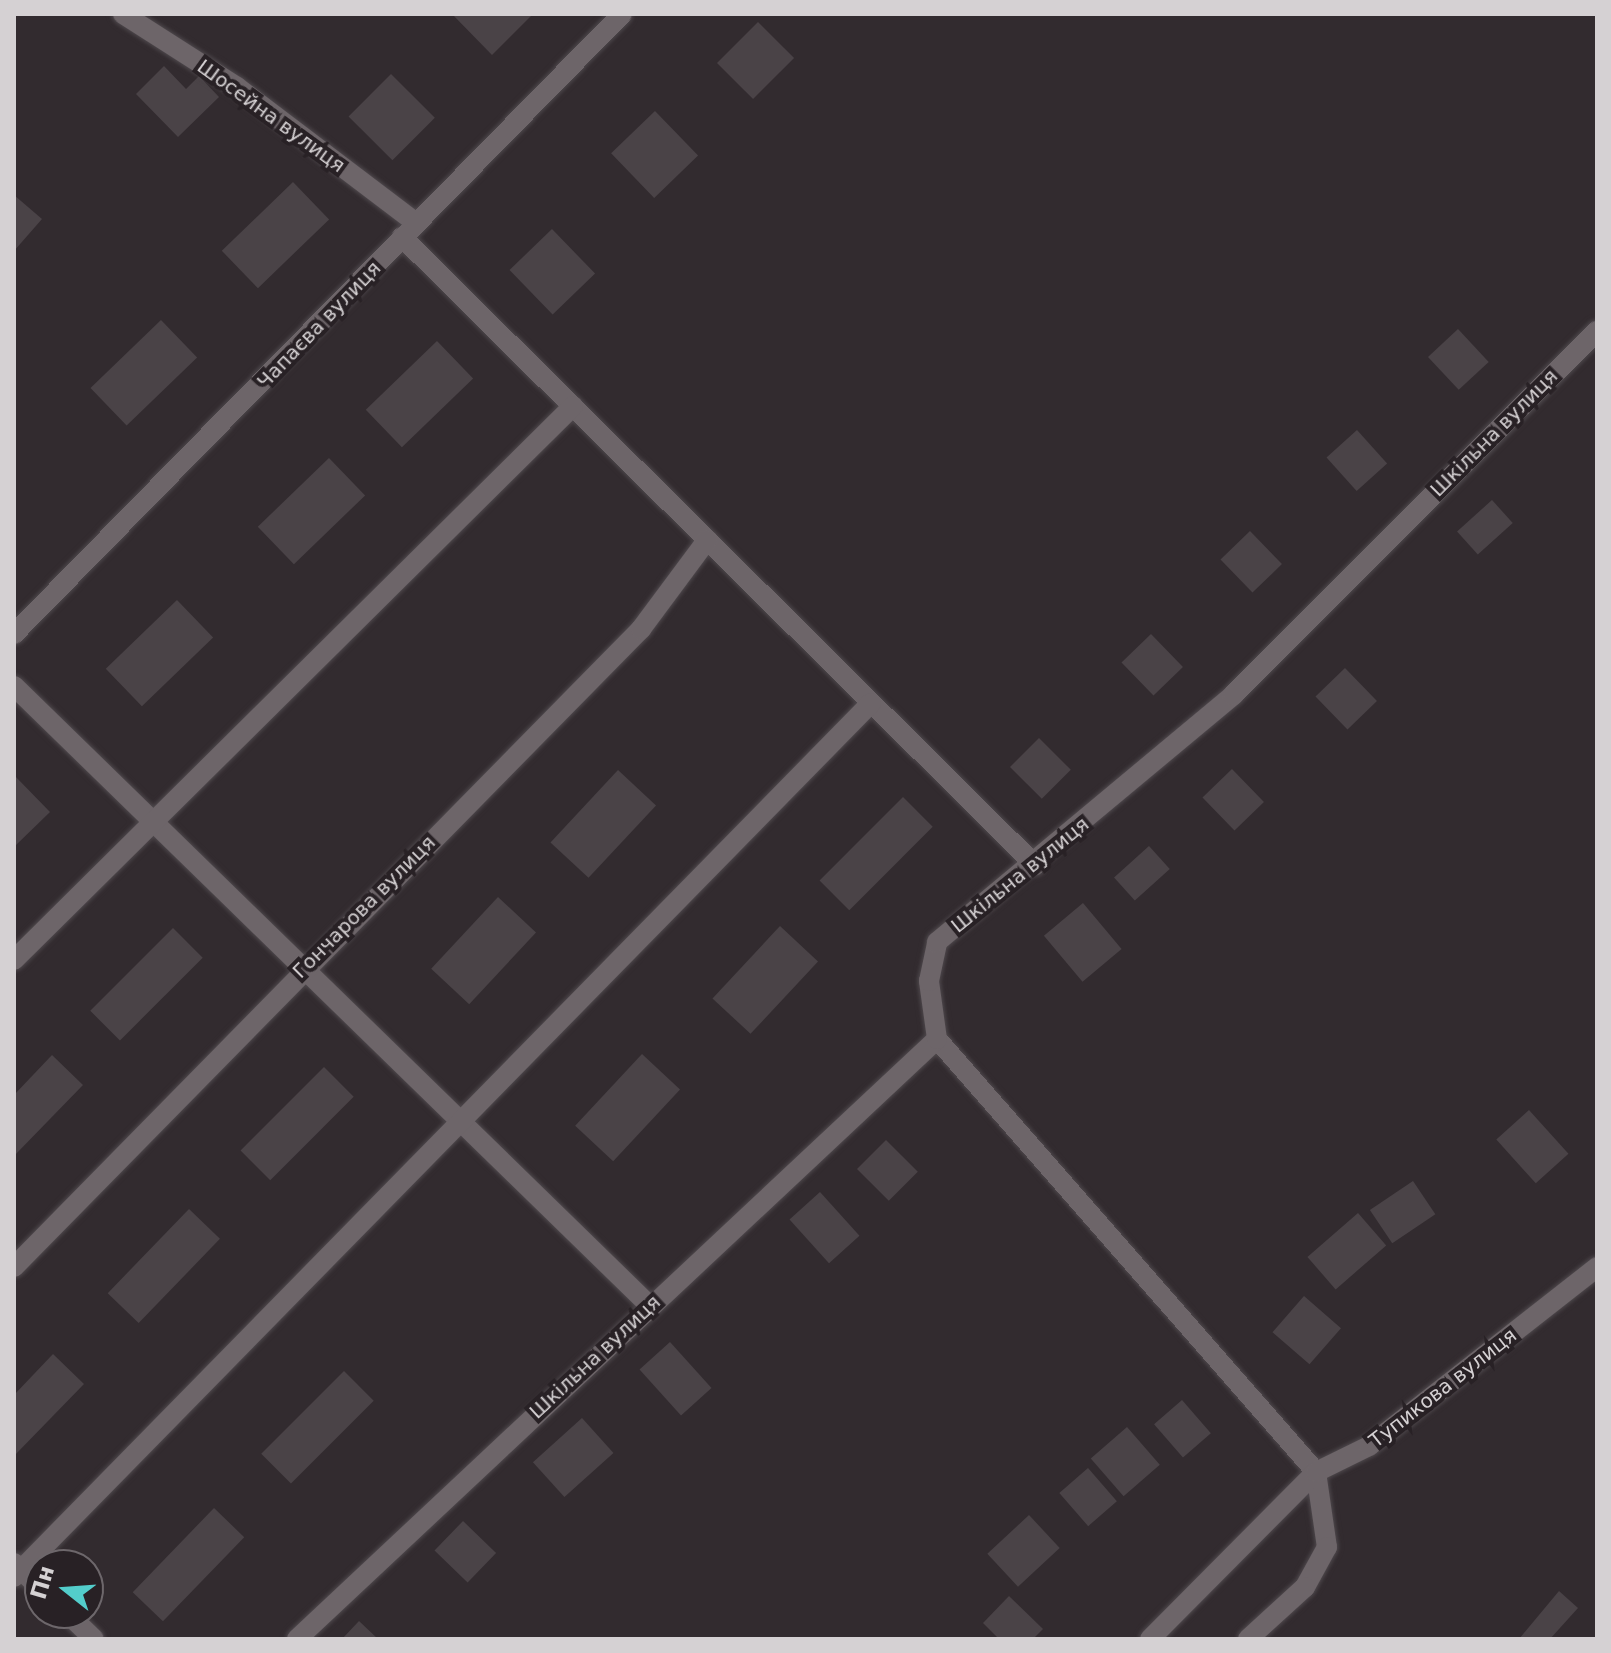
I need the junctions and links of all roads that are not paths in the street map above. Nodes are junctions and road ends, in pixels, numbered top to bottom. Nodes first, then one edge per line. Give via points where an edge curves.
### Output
1 (123, 14) edge
2 (622, 14) edge
3 (409, 230) junction
4 (1597, 331) edge
5 (573, 406) junction
6 (707, 540) junction
7 (14, 634) edge
8 (14, 686) edge
9 (871, 703) junction
10 (148, 822) junction
11 (1035, 865) junction
12 (14, 960) edge
13 (301, 970) junction
14 (937, 1039) junction
15 (458, 1121) junction
16 (14, 1267) edge
17 (1597, 1267) edge
18 (650, 1306) junction
19 (1316, 1472) junction
20 (16, 1570) edge
21 (297, 1639) edge
22 (1150, 1639) edge
23 (1248, 1639) edge

1 - 3 street, Шосейна вулиця via 237,87
2 - 3 street, Чапаєва вулиця
3 - 5 street, Шосейна вулиця
3 - 7 street, Чапаєва вулиця
4 - 11 street, Шкільна вулиця via 1233,695
5 - 6 street, Шосейна вулиця
5 - 10 street
6 - 9 street, Шосейна вулиця
6 - 13 street, Гончарова вулиця via 641,629
8 - 10 street
9 - 11 street, Шосейна вулиця
9 - 15 street
10 - 12 street
10 - 13 street
11 - 14 street, Шкільна вулиця via 937,942 929,981
13 - 15 street
13 - 16 street, Гончарова вулиця
14 - 18 street, Шкільна вулиця
14 - 19 street
15 - 18 street
15 - 20 street
17 - 19 street, Тупикова вулиця via 1369,1446
18 - 21 street, Шкільна вулиця
19 - 22 street, Тупикова вулиця
19 - 23 street via 1327,1547 1305,1587

